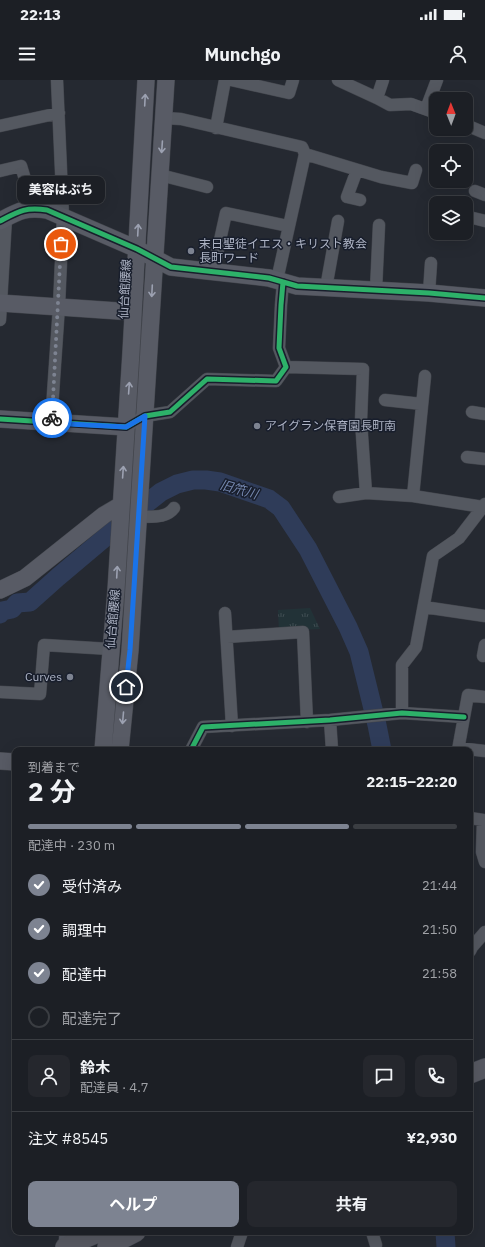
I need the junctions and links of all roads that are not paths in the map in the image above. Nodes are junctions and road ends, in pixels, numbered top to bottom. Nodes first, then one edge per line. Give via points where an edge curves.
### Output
1 (57, 80) edge
2 (146, 80) edge
3 (166, 80) edge
4 (225, 80) edge
5 (231, 80) edge
6 (293, 80) edge
7 (338, 80) edge
8 (383, 80) edge
9 (437, 80) edge
10 (435, 92) edge
11 (377, 98) junction
12 (429, 110) edge
13 (59, 113) junction
14 (164, 118) junction
15 (0, 126) edge
16 (216, 128) junction
17 (473, 128) edge
18 (485, 133) edge
19 (305, 154) junction
20 (357, 170) junction
21 (416, 170) dead end
22 (0, 171) edge
23 (159, 177) junction
24 (207, 187) dead end
25 (360, 200) dead end
26 (34, 209) junction
27 (63, 216) junction
28 (3, 219) edge
29 (338, 221) dead end
30 (379, 225) dead end
31 (288, 226) junction
32 (137, 249) junction
33 (154, 257) junction
34 (431, 263) dead end
35 (213, 272) junction
36 (280, 281) junction
37 (326, 288) junction
38 (376, 290) junction
39 (429, 293) junction
40 (485, 298) edge
41 (59, 306) junction
42 (0, 308) edge
43 (133, 312) junction
44 (286, 367) junction
45 (425, 376) dead end
46 (385, 400) dead end
47 (422, 404) junction
48 (472, 412) dead end
49 (485, 414) edge
50 (145, 416) junction
51 (0, 419) edge
52 (51, 423) junction
53 (126, 427) junction
54 (467, 457) dead end
55 (485, 459) edge
56 (366, 493) junction
57 (413, 496) junction
58 (339, 497) dead end
59 (484, 505) edge
60 (120, 508) junction
61 (174, 508) dead end
62 (138, 522) junction
63 (0, 590) edge
64 (424, 607) junction
65 (225, 613) dead end
66 (485, 616) edge
67 (226, 637) junction
68 (110, 649) junction
69 (0, 692) edge
70 (485, 697) edge
71 (402, 713) junction
72 (464, 717) junction
73 (330, 720) junction
74 (307, 722) junction
75 (232, 726) junction
76 (103, 747) edge
77 (120, 747) edge
78 (193, 747) edge
79 (332, 747) edge
80 (458, 747) edge
81 (473, 750) edge
82 (485, 751) edge
83 (0, 761) edge
84 (12, 762) edge
85 (473, 818) edge
86 (485, 862) edge
87 (485, 932) edge
88 (473, 946) edge
89 (130, 1235) edge
90 (241, 1235) edge
91 (373, 1235) edge
92 (90, 1237) edge
93 (67, 1243) edge
94 (376, 1245) dead end
95 (107, 1247) edge
96 (237, 1247) edge

1 - 13 street
32 -> 2 main road, 仙台館腰線
3 - 14 main road, 仙台館腰線
4 - 16 street
5 - 6 street via 290,93
7 - 11 street
8 - 11 street
9 - 10 street
11 - 12 street via 390,105 411,104
13 - 15 street
13 - 27 street
14 - 16 street via 181,119
14 -> 23 main road, 仙台館腰線
16 - 19 street via 302,147
17 - 18 street
19 - 20 street
19 - 31 street
20 - 21 street via 412,182
20 - 25 street via 347,197
22 - 26 street via 21,166
23 - 24 street
23 - 33 main road, 仙台館腰線
26 - 27 main road
26 - 28 main road via 22,210
27 - 32 main road
27 - 41 street
28 - 42 street
29 - 37 street
30 - 38 street
31 - 35 street via 226,213
31 - 36 street
32 - 33 main road
32 - 43 main road, 仙台館腰線
33 - 35 main road via 171,267
33 -> 50 main road, 仙台館腰線
34 - 39 street
35 - 36 main road
36 - 37 main road via 297,286
36 - 44 street via 279,348
37 - 38 main road
38 - 39 main road
39 - 40 main road
41 - 42 main road
41 - 43 main road
41 - 52 street
53 -> 43 main road, 仙台館腰線
44 - 50 street via 276,380 207,379 170,412
44 - 56 street via 363,369 361,420
45 - 47 street
46 - 47 street
47 - 57 street
48 - 49 street
50 - 53 street
50 - 62 main road, 仙台館腰線
51 - 52 main road
52 - 53 main road
60 -> 53 main road, 仙台館腰線
54 - 55 street
56 - 57 street
56 - 58 street
57 - 59 street
59 - 64 street via 459,538 433,556
60 - 63 main road via 104,515 25,578
68 -> 60 main road, 仙台館腰線
61 - 62 street via 166,516
62 -> 77 main road, 仙台館腰線 via 130,650
64 - 66 street
64 - 71 street via 416,647 402,664
65 - 67 street
67 - 74 street via 303,632
67 - 75 street
68 - 69 street via 44,645 40,694
68 - 76 main road, 仙台館腰線
70 - 72 street via 468,695
71 - 72 street
71 - 73 street
72 - 80 street
73 - 74 street
73 - 79 street
74 - 75 street
75 - 78 street via 202,727
81 - 82 street
83 - 84 main road
85 - 86 street via 484,820 482,852
87 - 88 street
89 - 95 main road
90 - 96 street
91 - 94 street
92 - 93 main road

